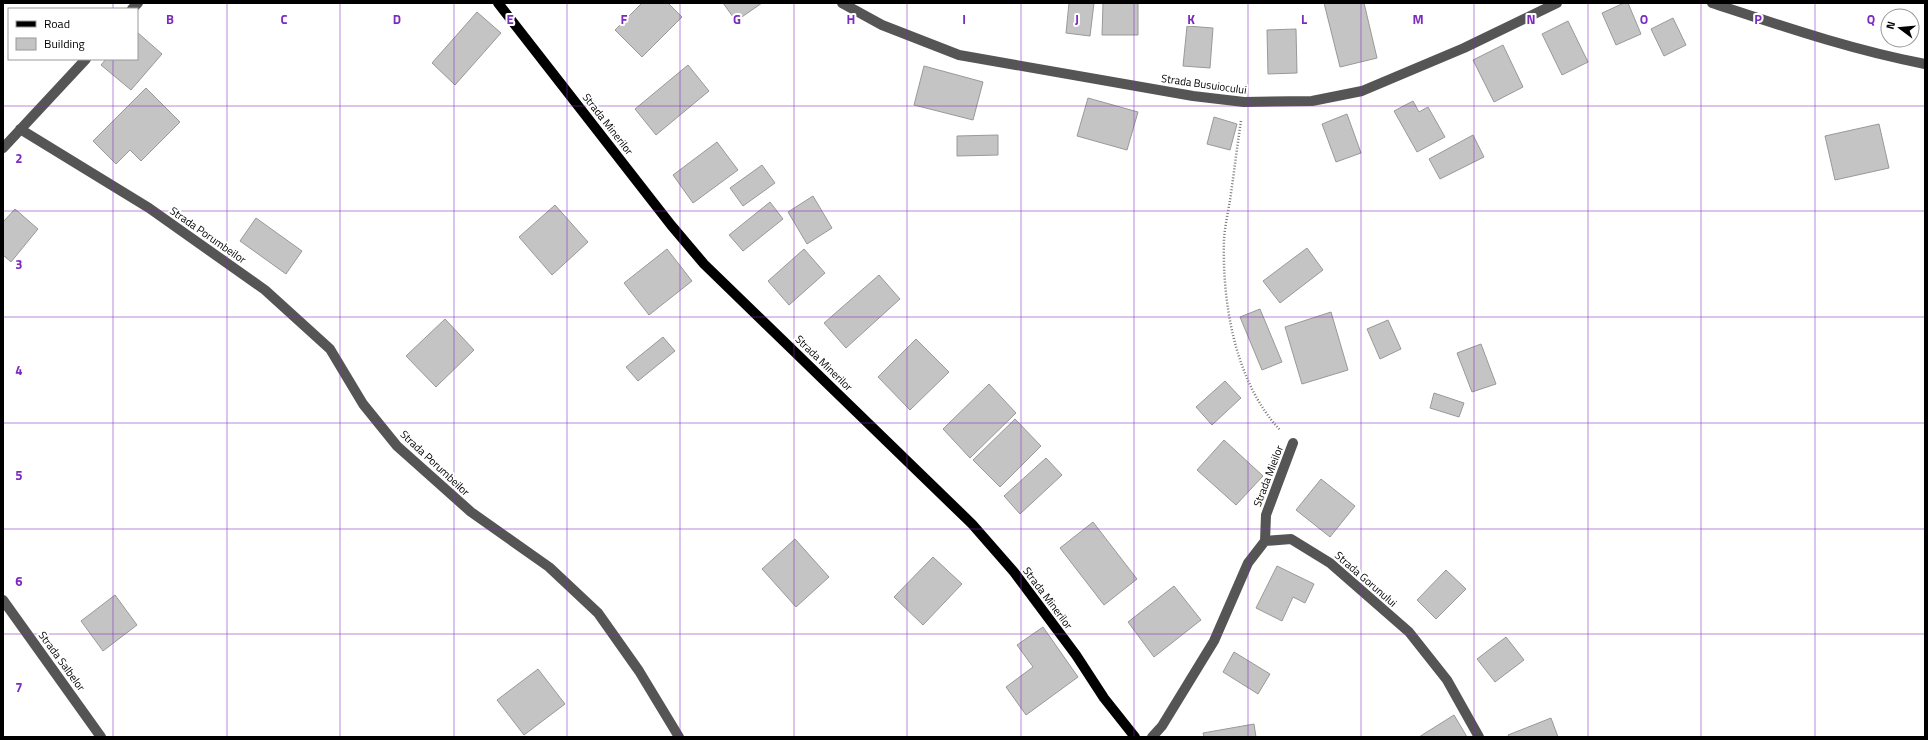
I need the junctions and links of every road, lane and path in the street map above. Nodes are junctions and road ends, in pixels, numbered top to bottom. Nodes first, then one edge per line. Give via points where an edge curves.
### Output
1 (498, 3) edge
2 (842, 3) edge
3 (1557, 3) edge
4 (1712, 3) edge
5 (85, 60) edge
6 (1925, 64) edge
7 (1244, 102) junction
8 (20, 129) junction
9 (3, 148) edge
10 (1293, 443) joint
11 (1265, 541) junction
12 (3, 600) edge
13 (101, 737) edge
14 (679, 737) edge
15 (1135, 737) edge
16 (1152, 737) edge
17 (1479, 737) edge

1 - 15 main road, Strada Minerilor via 704,264 972,524 1014,572
2 - 7 street, Strada Busuiocului via 882,25 959,55 1193,96
3 - 7 street, Strada Busuiocului via 1464,48 1362,91 1312,101
4 - 6 street via 1882,56
5 - 8 street
7 - 10 path via 1224,238 1230,314 1236,349 1249,383 1276,425
8 - 9 street
8 - 14 street, Strada Porumbeilor via 150,208 265,290 330,349 363,404 397,446 471,512 549,567 598,613
10 - 11 street, Strada Mieilor via 1266,515
11 - 16 street via 1248,563 1214,640 1162,726
11 - 17 street, Strada Gorunului via 1291,539 1330,563 1409,632 1447,680
12 - 13 street, Strada Salbelor

